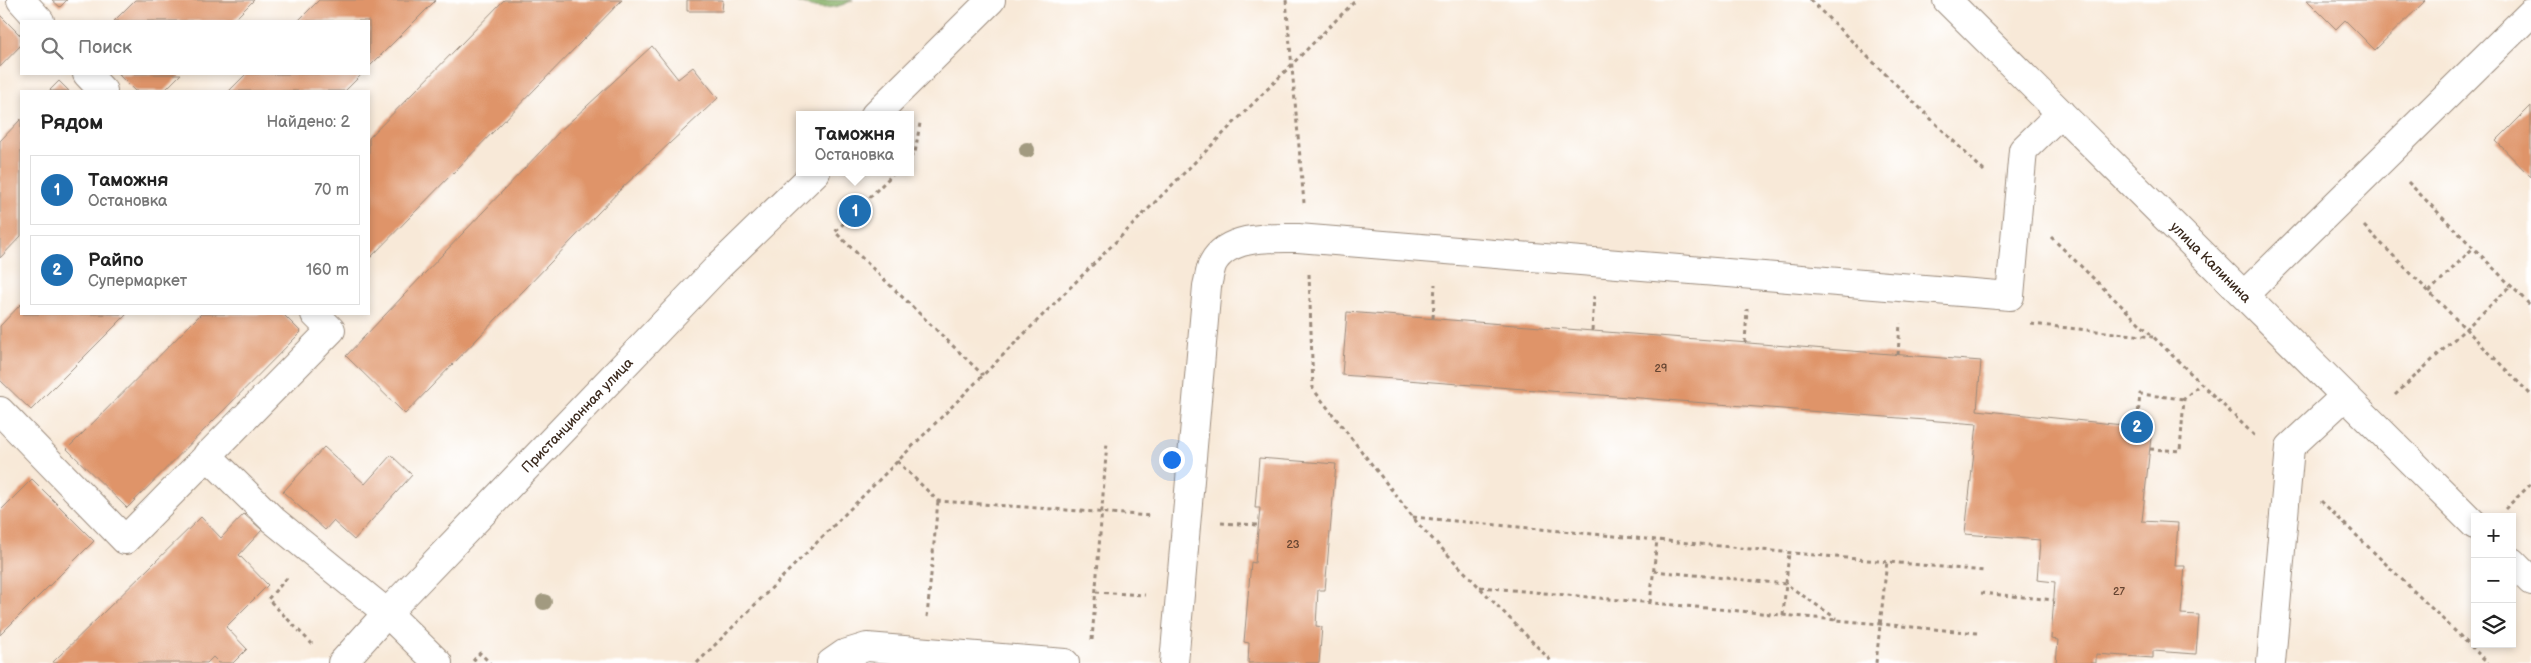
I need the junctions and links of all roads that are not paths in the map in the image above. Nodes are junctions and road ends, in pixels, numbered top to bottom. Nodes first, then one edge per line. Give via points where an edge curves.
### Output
1 (21, 0) edge
2 (991, 0) edge
3 (1947, 0) edge
4 (2531, 14) edge
5 (39, 20) edge
6 (88, 75) edge
7 (102, 90) edge
8 (879, 111) edge
9 (2061, 113) junction
10 (812, 176) edge
11 (2244, 295) junction
12 (316, 315) edge
13 (2345, 396) junction
14 (0, 411) edge
15 (207, 456) junction
16 (2471, 521) edge
17 (2516, 566) edge
18 (2531, 581) edge
19 (387, 613) junction
20 (342, 663) edge
21 (438, 663) edge
22 (831, 663) edge
23 (1065, 663) edge
24 (1174, 663) edge
25 (2271, 663) edge

1 - 5 street
2 - 8 street
3 - 9 street, улица Калинина
4 - 11 street
6 - 7 street
9 - 11 street, улица Калинина
9 - 24 street via 2023,150 2010,296 1307,238 1269,238 1226,248 1213,263 1207,286 1199,520 1179,598
10 - 19 street, Пристанционная улица via 719,266
11 - 13 street, улица Калинина
12 - 15 street via 331,330
13 - 16 street, улица Калинина
13 - 25 street via 2290,447
14 - 15 street via 125,540
15 - 19 street via 272,520
17 - 18 street
19 - 20 street, Пристанционная улица
19 - 21 street
22 - 23 street via 844,654 867,647

